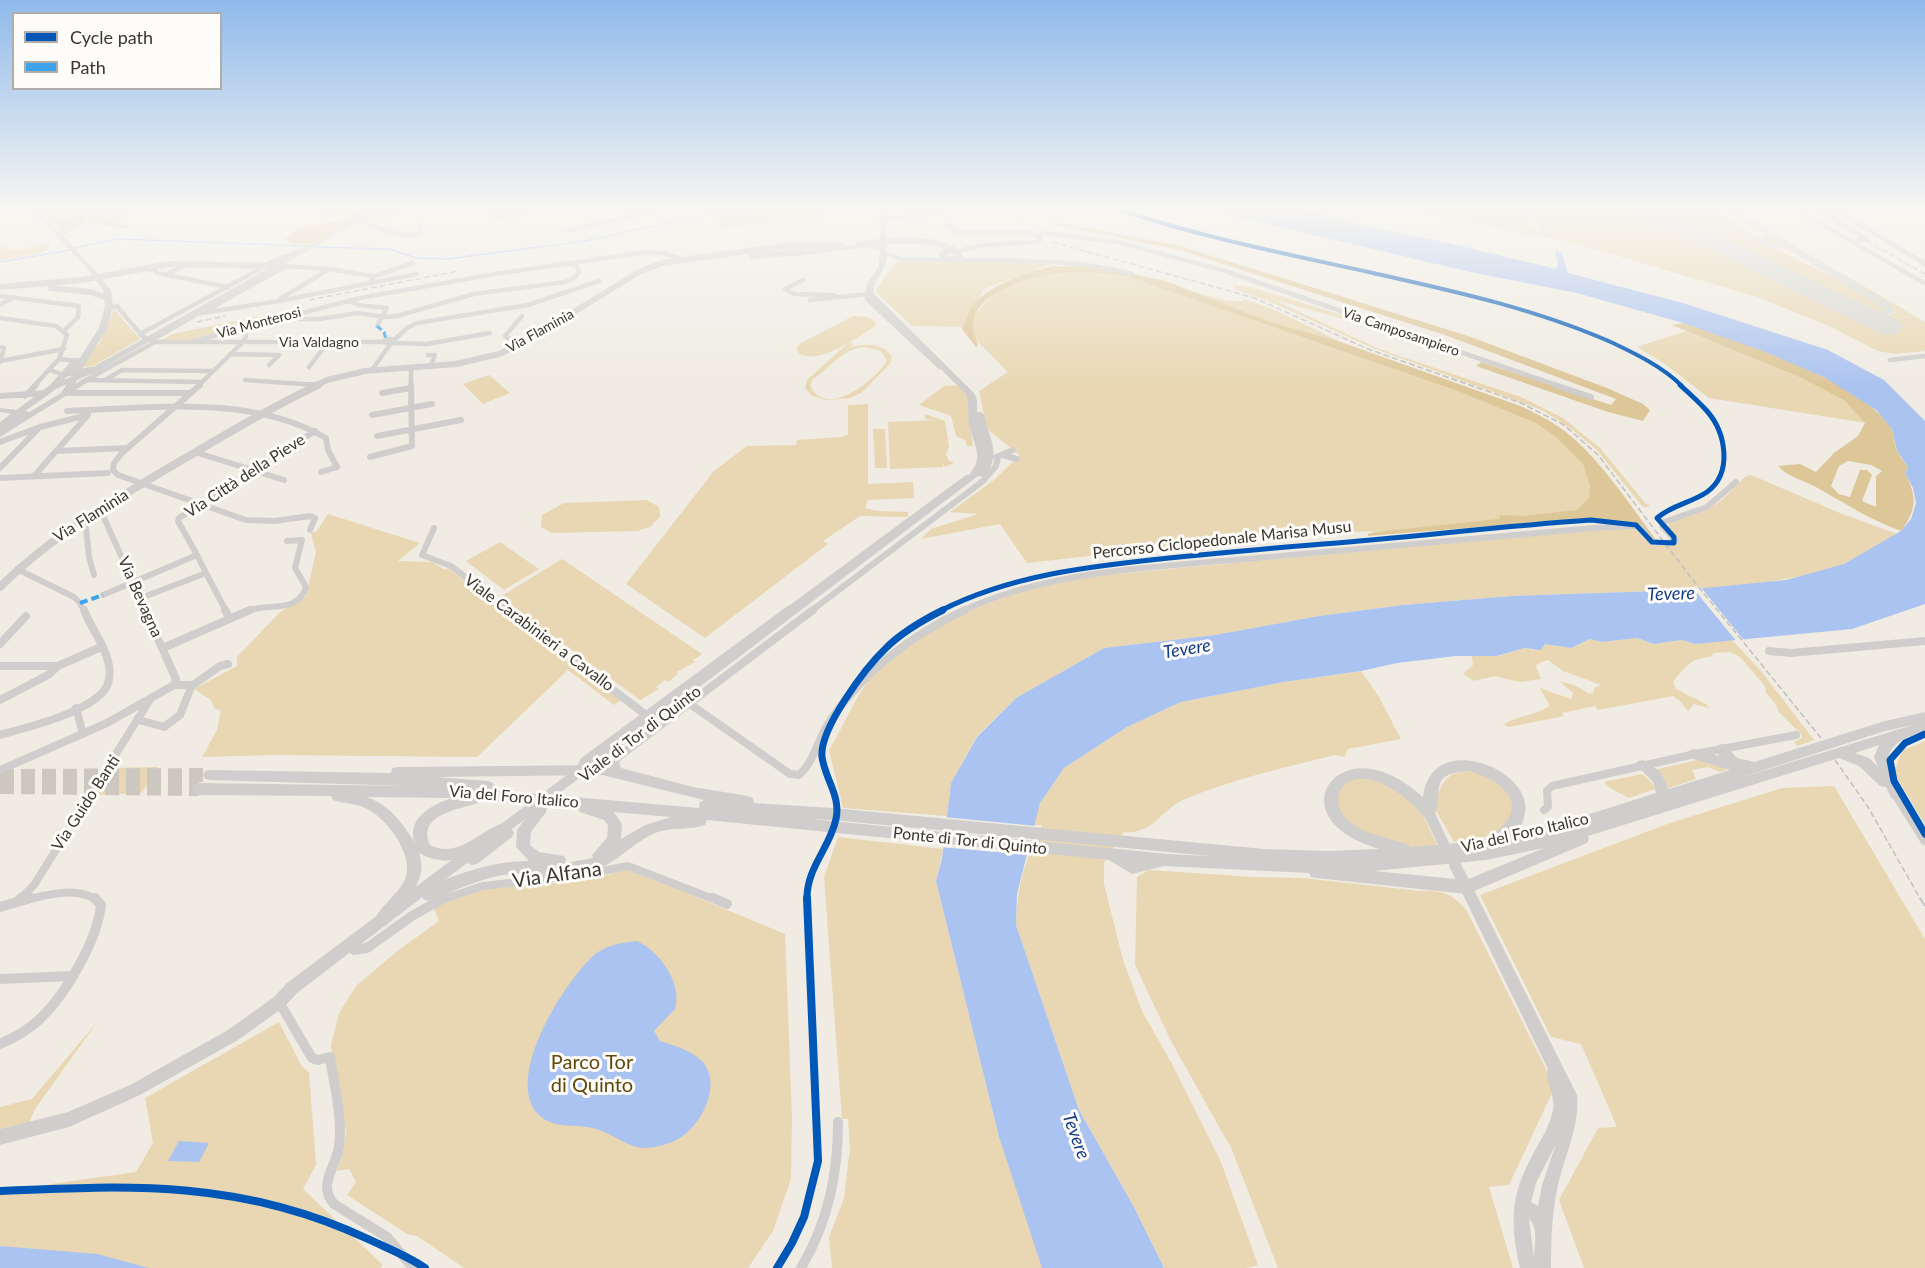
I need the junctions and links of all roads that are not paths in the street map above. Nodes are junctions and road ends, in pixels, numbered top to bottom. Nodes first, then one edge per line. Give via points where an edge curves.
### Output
1 (86, 268) edge
2 (148, 268) edge
3 (179, 268) edge
4 (260, 268) edge
5 (261, 268) edge
6 (278, 268) edge
7 (330, 268) joint
8 (400, 268) edge
9 (540, 268) edge
10 (577, 268) edge
11 (648, 268) edge
12 (880, 268) edge
13 (884, 268) edge
14 (1115, 268) edge
15 (1217, 268) edge
16 (1900, 268) edge
17 (1904, 268) edge
18 (122, 271) junction
19 (417, 274) dead end
20 (1132, 274) dead end
21 (165, 275) junction
22 (76, 280) junction
23 (373, 280) junction
24 (803, 280) dead end
25 (599, 281) dead end
26 (1925, 282) edge
27 (30, 285) junction
28 (3, 287) edge
29 (228, 287) junction
30 (45, 288) junction
31 (66, 289) junction
32 (102, 290) junction
33 (81, 291) junction
34 (869, 294) junction
35 (0, 296) edge
36 (14, 297) junction
37 (849, 298) junction
38 (810, 300) dead end
39 (279, 301) junction
40 (350, 301) junction
41 (0, 306) edge
42 (109, 308) junction
43 (200, 314) junction
44 (183, 316) junction
45 (384, 316) junction
46 (522, 316) dead end
47 (276, 318) junction
48 (0, 320) edge
49 (377, 326) dead end
50 (244, 327) junction
51 (64, 331) junction
52 (490, 333) dead end
53 (148, 339) junction
54 (393, 341) junction
55 (190, 342) junction
56 (243, 342) junction
57 (328, 342) junction
58 (517, 346) junction
59 (0, 347) edge
60 (64, 349) junction
61 (230, 354) junction
62 (428, 355) dead end
63 (1925, 356) edge
64 (59, 359) junction
65 (112, 359) junction
66 (1890, 360) dead end
67 (0, 362) edge
68 (269, 365) dead end
69 (309, 367) dead end
70 (430, 367) junction
71 (411, 368) junction
72 (50, 370) junction
73 (77, 370) junction
74 (212, 370) junction
75 (372, 370) junction
76 (66, 374) junction
77 (97, 374) junction
78 (958, 376) junction
79 (245, 380) dead end
80 (202, 382) junction
81 (316, 385) junction
82 (411, 388) junction
83 (49, 390) junction
84 (65, 393) junction
85 (191, 393) junction
86 (382, 393) dead end
87 (0, 396) edge
88 (25, 396) junction
89 (1591, 397) dead end
90 (38, 399) junction
91 (432, 404) dead end
92 (411, 408) junction
93 (173, 409) junction
94 (0, 410) edge
95 (21, 411) junction
96 (68, 411) dead end
97 (90, 413) junction
98 (260, 413) junction
99 (372, 415) dead end
100 (461, 420) dead end
101 (0, 426) edge
102 (40, 427) junction
103 (315, 430) junction
104 (411, 430) junction
105 (0, 434) edge
106 (377, 436) dead end
107 (0, 442) edge
108 (128, 448) junction
109 (1013, 450) dead end
110 (56, 451) junction
111 (195, 452) junction
112 (994, 456) junction
113 (370, 457) dead end
114 (1017, 459) dead end
115 (0, 468) edge
116 (252, 471) junction
117 (321, 472) dead end
118 (108, 473) dead end
119 (32, 476) junction
120 (0, 478) edge
121 (284, 480) dead end
122 (1736, 482) dead end
123 (143, 484) junction
124 (201, 504) junction
125 (100, 509) junction
126 (85, 519) junction
127 (434, 528) dead end
128 (310, 530) dead end
129 (287, 541) dead end
130 (197, 555) junction
131 (17, 569) junction
132 (206, 573) junction
133 (94, 575) dead end
134 (133, 581) junction
135 (0, 587) edge
136 (103, 595) dead end
137 (141, 598) junction
138 (26, 616) dead end
139 (230, 619) junction
140 (1925, 641) edge
141 (0, 644) edge
142 (101, 646) junction
143 (163, 648) junction
144 (1769, 651) dead end
145 (228, 664) dead end
146 (737, 664) junction
147 (0, 666) edge
148 (58, 666) junction
149 (174, 685) junction
150 (192, 685) junction
151 (0, 700) edge
152 (149, 701) junction
153 (690, 704) junction
154 (662, 706) junction
155 (676, 706) junction
156 (76, 708) junction
157 (646, 715) junction
158 (1925, 717) edge
159 (139, 720) junction
160 (1925, 726) edge
161 (1902, 732) junction
162 (83, 734) junction
163 (0, 735) edge
164 (1796, 735) dead end
165 (1723, 749) junction
166 (1837, 752) junction
167 (1695, 754) junction
168 (615, 762) junction
169 (1770, 763) junction
170 (1643, 765) junction
171 (1738, 767) junction
172 (0, 770) edge
173 (586, 770) junction
174 (210, 775) tunnel mouth
175 (289, 776) junction
176 (424, 786) junction
177 (455, 788) junction
178 (199, 789) tunnel mouth
179 (235, 789) junction
180 (1896, 794) junction
181 (1662, 796) junction
182 (511, 797) junction
183 (574, 800) junction
184 (541, 808) junction
185 (1544, 810) dead end
186 (1429, 813) junction
187 (799, 818) junction
188 (830, 821) joint
189 (1610, 825) junction
190 (503, 829) junction
191 (1925, 840) edge
192 (1477, 846) junction
193 (1441, 847) junction
194 (1111, 848) junction
195 (1173, 856) junction
196 (1274, 866) junction
197 (1455, 866) dead end
198 (1467, 887) junction
199 (428, 894) junction
200 (18, 901) junction
201 (727, 904) dead end
202 (1, 909) edge
203 (384, 927) junction
204 (72, 976) junction
205 (0, 979) edge
206 (279, 1002) junction
207 (0, 1044) edge
208 (1546, 1051) junction
209 (838, 1122) dead end
210 (0, 1137) edge
211 (1522, 1207) junction
212 (1544, 1227) junction
213 (413, 1268) edge
214 (801, 1268) edge
215 (1528, 1268) edge
216 (1543, 1268) edge

1 - 32 main road
2 - 18 street
3 - 21 street
4 - 44 main road
5 - 29 street
6 - 43 street
7 - 23 street
7 - 39 street
8 - 23 street
9 - 40 street, Via Monterosi
10 - 45 street via 574,278 564,283 474,294
11 - 58 street, Via Flaminia
12 - 34 main road via 869,285
13 - 78 main road via 873,287 874,295
14 - 20 street
15 - 89 street, Via Camposampiero
16 - 26 main road
17 - 26 main road
18 - 21 street via 154,269
18 - 32 street
19 - 23 street
21 - 29 street
22 - 27 street
22 - 31 street
22 - 32 street
23 - 39 street
24 - 37 street via 785,290
25 - 54 street via 525,305 419,322
27 - 28 street
27 - 30 street
28 - 30 street
29 - 44 street
30 - 31 street
31 - 33 street
32 - 33 street
32 - 33 street
32 - 42 main road
32 - 73 main road via 98,330
34 - 37 street
34 - 78 main road via 908,335
35 - 36 street
36 - 41 street
36 - 51 street via 79,306 76,321
37 - 38 street
39 - 43 street
40 - 45 street via 386,307
40 - 47 street, Via Monterosi
42 - 53 street via 117,306
42 - 73 main road via 102,331
43 - 44 street
43 - 53 street
44 - 53 main road
45 - 47 street via 358,313 320,319
45 - 49 street
46 - 58 street via 505,336
47 - 50 street, Via Monterosi
48 - 51 street
50 - 55 street, Via Monterosi
50 - 56 street
51 - 60 street
52 - 54 street, Via Valdagno via 430,344
53 - 55 street, Via Valdagno
53 - 65 main road
53 - 77 main road
54 - 57 street, Via Valdagno
54 - 75 street
55 - 56 street, Via Valdagno
56 - 57 street, Via Valdagno
56 - 61 street
57 - 69 street
58 - 70 street, Via Flaminia via 480,359
59 - 67 street via 4,348
60 - 64 street
60 - 67 street
61 - 68 street via 279,355
61 - 74 street
62 - 70 street via 435,355
63 - 66 street
64 - 72 street
64 - 73 street
65 - 73 main road via 96,369
65 - 77 street
70 - 71 street, Via Flaminia
71 - 75 street, Via Flaminia
71 - 82 street
72 - 76 street
72 - 88 street
73 - 76 main road
73 - 77 street
73 - 83 main road
73 - 84 main road
74 - 77 street via 122,370
74 - 80 street
75 - 81 street, Via Flaminia
76 - 83 main road
77 - 80 street
77 - 84 main road
78 - 112 main road via 972,398 974,428
79 - 81 street, Via Flaminia
80 - 85 street
81 - 98 street, Via Flaminia
82 - 86 street
82 - 92 street
83 - 88 street
83 - 90 main road
84 - 85 street
84 - 105 main road
85 - 93 street
87 - 88 street
88 - 90 street
90 - 95 main road
91 - 92 street
92 - 99 street
92 - 104 street
93 - 97 street
93 - 98 street via 224,408
93 - 108 street
94 - 95 main road
95 - 101 main road
95 - 105 main road via 27,413
96 - 97 street
97 - 102 street
97 - 110 street
98 - 103 street
98 - 111 street, Via Flaminia
100 - 104 street
102 - 107 street
102 - 115 street
103 - 116 street, Via Città della Pieve
103 - 117 street via 327,439 337,467
104 - 106 street
104 - 113 street via 411,447
108 - 110 street
108 - 123 street via 116,460 113,470
109 - 112 street
110 - 119 street
111 - 116 street
111 - 123 street, Via Flaminia
112 - 114 street
112 - 146 main road, Viale di Tor di Quinto via 980,477 926,521
112 - 154 main road, Viale di Tor di Quinto via 969,480
116 - 121 street
116 - 124 street, Via Città della Pieve
118 - 119 street
119 - 120 street
122 - 153 street via 1707,507 1664,522 1662,526 1676,541 1652,542 1637,527 1593,528 1088,574 984,600 951,615 879,664 832,717 806,769 799,775 790,774
123 - 124 street
123 - 125 street, Via Flaminia
124 - 128 street via 255,521 310,516 315,518
124 - 130 street, Via Città della Pieve via 178,521
125 - 126 street, Via Flaminia
125 - 134 street, Via Bevagna
126 - 131 street, Via Flaminia via 51,540
126 - 133 street
127 - 157 street, Viale Carabinieri a Cavallo via 422,555 451,566
129 - 139 street via 302,540 295,568 306,587 303,596 284,607 259,606
130 - 132 street
130 - 134 street
131 - 135 street, Via Flaminia
131 - 142 street via 79,602 99,634
132 - 137 street
132 - 139 street
134 - 136 street
134 - 137 street, Via Bevagna
137 - 143 street, Via Bevagna
138 - 141 street
139 - 143 street
140 - 144 street via 1791,653
142 - 148 street
142 - 156 street via 109,661 108,684
143 - 149 street, Via Bevagna via 176,680
145 - 150 street
146 - 153 street, Viale di Tor di Quinto
146 - 155 main road, Viale di Tor di Quinto
147 - 148 street
148 - 151 street
149 - 150 street
149 - 152 street
150 - 159 street via 180,715 164,727
152 - 159 street, Via Guido Banti
152 - 162 street
153 - 155 street
153 - 168 street, Viale di Tor di Quinto
154 - 157 street, Viale di Tor di Quinto
154 - 173 main road, Viale di Tor di Quinto
155 - 168 main road, Viale di Tor di Quinto
156 - 162 street
156 - 163 street
157 - 173 street, Viale di Tor di Quinto via 584,761
158 - 169 highway, Via del Foro Italico
159 - 200 street, Via Guido Banti via 34,885
160 - 161 highway, Via del Foro Italico
161 - 166 highway, Via del Foro Italico
161 - 180 highway via 1881,755
162 - 172 street
164 - 165 street, Via del Foro Italico
165 - 167 street, Via del Foro Italico
165 - 171 highway
166 - 180 highway via 1867,764
166 - 189 highway, Via del Foro Italico
167 - 170 street, Via del Foro Italico
167 - 171 highway
168 - 173 highway
168 - 173 main road, Viale di Tor di Quinto
168 - 187 highway via 693,793
169 - 171 highway
169 - 181 highway, Via del Foro Italico
170 - 181 highway via 1657,777
170 - 185 street, Via del Foro Italico via 1551,787
173 - 175 highway
173 - 184 main road, Viale di Tor di Quinto
173 - 190 main road, Viale di Tor di Quinto
174 - 175 highway, Via del Foro Italico
175 - 176 highway, Via del Foro Italico
176 - 177 highway, Via del Foro Italico
176 - 179 highway, Via del Foro Italico
177 - 182 highway, Via del Foro Italico
177 - 183 highway, Via del Foro Italico via 529,791
178 - 179 highway, Via del Foro Italico
179 - 203 highway via 350,797 377,808 387,817 410,847 415,869 410,885
180 - 191 street
181 - 192 highway, Via del Foro Italico via 1556,829
182 - 183 highway, Via del Foro Italico
182 - 190 highway via 462,800 443,806 427,819 419,838 430,853 451,855 465,852
183 - 184 highway via 609,816 615,824 614,840 592,858 557,860 536,858 527,852 522,844 523,834
183 - 187 highway, Via del Foro Italico
184 - 199 main road, Viale di Tor di Quinto
186 - 192 highway via 1432,784 1443,770 1469,766 1500,777 1517,796 1519,818 1508,832
186 - 193 main road
186 - 193 highway via 1398,785 1367,774 1340,780 1330,798 1341,822 1366,839 1389,847
187 - 188 highway, Via del Foro Italico
187 - 199 highway via 666,822 642,832 593,866 504,868
188 - 194 highway, Ponte di Tor di Quinto
189 - 196 highway, Via del Foro Italico via 1539,844 1457,858 1376,865
189 - 198 highway
190 - 203 main road, Viale di Tor di Quinto
192 - 193 highway, Via del Foro Italico
193 - 195 highway, Via del Foro Italico via 1366,856
194 - 195 highway, Via del Foro Italico
194 - 195 highway via 1131,868
195 - 196 highway, Via del Foro Italico
196 - 198 highway
197 - 198 main road
198 - 208 main road
199 - 203 main road, Viale di Tor di Quinto
200 - 202 street
200 - 204 street via 75,893 99,901 99,923
201 - 203 street, Via Alfana via 625,866 468,890
203 - 206 main road, Viale di Tor di Quinto via 296,994
203 - 206 main road, Viale di Tor di Quinto via 292,988
204 - 205 street
204 - 207 street via 49,1012
206 - 210 main road, Viale di Tor di Quinto via 221,1043 104,1105 57,1123
206 - 213 street via 312,1058 330,1057 339,1146 326,1185 328,1197 387,1237
208 - 211 main road via 1562,1105 1529,1179
208 - 212 main road via 1564,1082 1571,1110
209 - 214 street via 839,1152 833,1194 819,1235
211 - 212 main road via 1538,1215
211 - 215 main road via 1522,1240
212 - 216 main road

